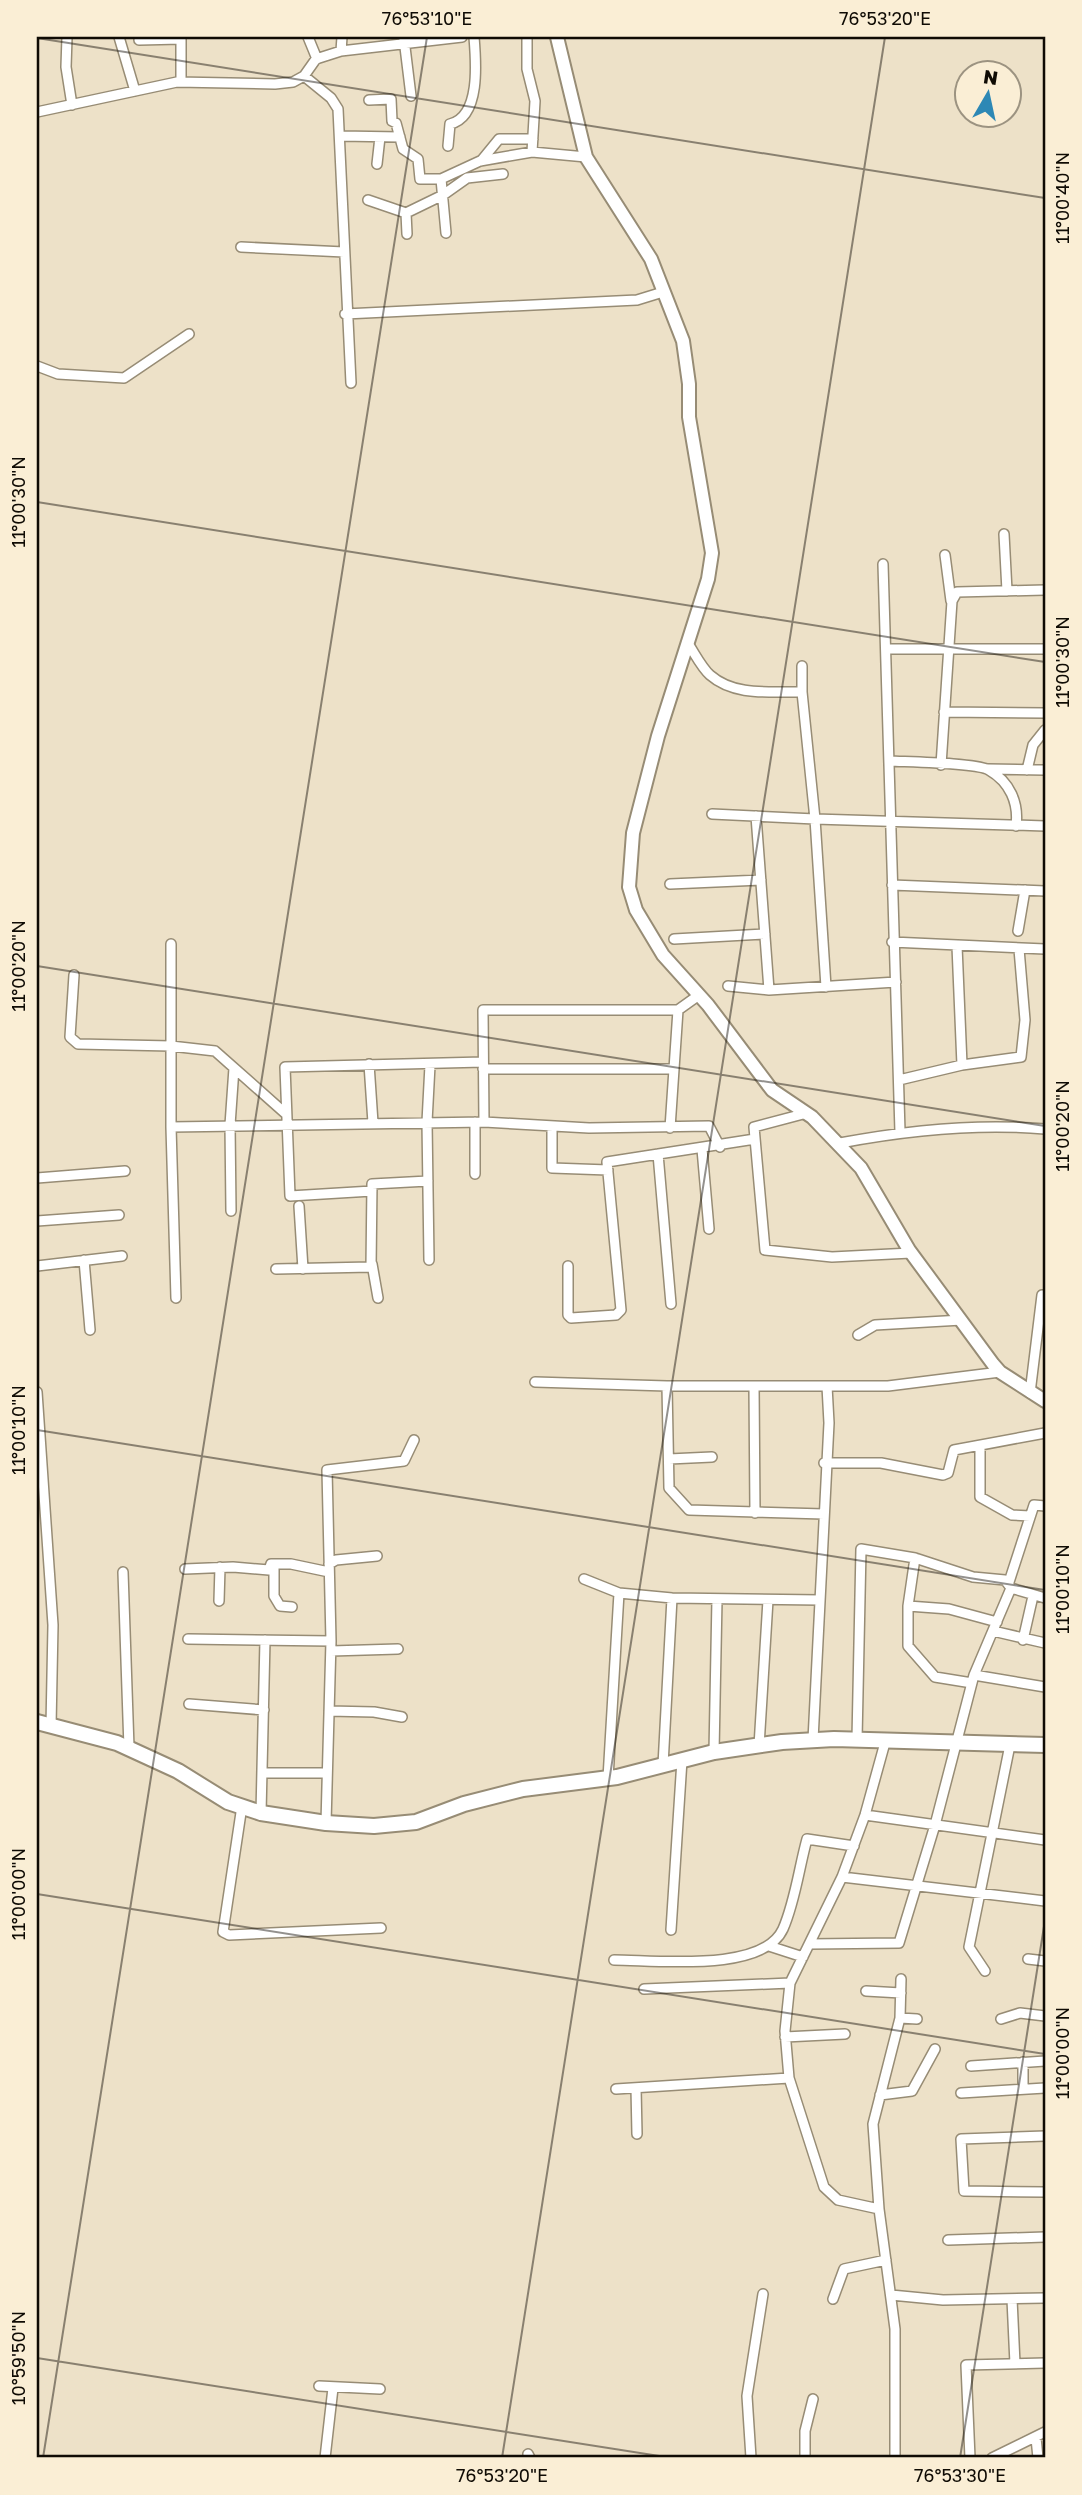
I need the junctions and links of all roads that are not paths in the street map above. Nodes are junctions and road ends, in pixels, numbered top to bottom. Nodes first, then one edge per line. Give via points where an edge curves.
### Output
1 (67, 37) edge
2 (119, 37) edge
3 (308, 37) edge
4 (342, 37) edge
5 (462, 37) edge
6 (474, 37) edge
7 (527, 37) edge
8 (557, 37) edge
9 (181, 38) edge
10 (139, 40) dead end
11 (404, 40) edge
12 (341, 51) junction
13 (317, 59) junction
14 (304, 76) junction
15 (181, 82) junction
16 (135, 91) junction
17 (411, 96) dead end
18 (369, 100) dead end
19 (72, 105) junction
20 (37, 112) edge
21 (340, 136) junction
22 (380, 137) junction
23 (400, 137) junction
24 (533, 139) junction
25 (448, 146) dead end
26 (532, 152) junction
27 (586, 157) junction
28 (481, 161) junction
29 (377, 164) dead end
30 (503, 174) dead end
31 (441, 179) junction
32 (443, 195) junction
33 (368, 200) dead end
34 (406, 213) junction
35 (446, 233) dead end
36 (407, 234) dead end
37 (240, 247) dead end
38 (344, 252) junction
39 (663, 292) junction
40 (345, 314) junction
41 (189, 334) dead end
42 (37, 366) edge
43 (351, 383) dead end
44 (1004, 534) dead end
45 (945, 555) dead end
46 (883, 564) dead end
47 (1045, 590) edge
48 (1007, 591) junction
49 (952, 603) junction
50 (687, 642) junction
51 (948, 648) junction
52 (887, 649) junction
53 (1045, 649) edge
54 (802, 666) dead end
55 (802, 692) junction
56 (944, 712) junction
57 (1045, 713) edge
58 (1045, 730) edge
59 (890, 761) junction
60 (941, 765) junction
61 (988, 769) junction
62 (1027, 770) junction
63 (1045, 770) edge
64 (712, 814) dead end
65 (756, 816) junction
66 (815, 818) junction
67 (891, 821) junction
68 (1016, 826) junction
69 (1045, 826) edge
70 (761, 880) junction
71 (670, 884) dead end
72 (892, 885) junction
73 (1025, 890) junction
74 (1045, 891) edge
75 (1018, 931) dead end
76 (765, 934) junction
77 (674, 939) dead end
78 (892, 942) junction
79 (171, 944) dead end
80 (957, 946) junction
81 (1019, 948) junction
82 (1045, 949) edge
83 (74, 975) dead end
84 (896, 982) junction
85 (728, 986) dead end
86 (827, 986) junction
87 (769, 990) junction
88 (699, 995) junction
89 (678, 1010) junction
90 (171, 1046) junction
91 (369, 1064) junction
92 (430, 1065) junction
93 (962, 1065) junction
94 (483, 1066) junction
95 (234, 1068) junction
96 (674, 1069) junction
97 (899, 1080) junction
98 (807, 1113) junction
99 (286, 1119) junction
100 (427, 1122) junction
101 (480, 1122) junction
102 (373, 1123) junction
103 (230, 1125) junction
104 (552, 1126) junction
105 (171, 1127) junction
106 (670, 1128) junction
107 (1045, 1129) edge
108 (900, 1132) junction
109 (755, 1139) junction
110 (840, 1143) junction
111 (720, 1147) junction
112 (702, 1149) junction
113 (658, 1154) junction
114 (608, 1170) junction
115 (125, 1171) dead end
116 (475, 1174) dead end
117 (37, 1178) edge
118 (428, 1181) junction
119 (372, 1191) junction
120 (299, 1206) dead end
121 (231, 1211) dead end
122 (119, 1215) dead end
123 (37, 1221) edge
124 (709, 1229) dead end
125 (911, 1253) junction
126 (122, 1256) dead end
127 (84, 1260) junction
128 (429, 1260) dead end
129 (372, 1264) junction
130 (37, 1266) edge
131 (568, 1266) dead end
132 (276, 1269) dead end
133 (303, 1269) junction
134 (1042, 1295) dead end
135 (176, 1298) dead end
136 (378, 1298) dead end
137 (670, 1304) dead end
138 (962, 1320) junction
139 (90, 1330) dead end
140 (858, 1335) dead end
141 (1000, 1372) junction
142 (535, 1382) dead end
143 (827, 1385) junction
144 (667, 1386) junction
145 (754, 1386) junction
146 (37, 1392) edge
147 (1030, 1393) junction
148 (1045, 1401) edge
149 (37, 1408) edge
150 (1045, 1433) edge
151 (414, 1440) dead end
152 (980, 1446) junction
153 (38, 1454) edge
154 (712, 1457) dead end
155 (669, 1459) junction
156 (824, 1464) junction
157 (1045, 1506) edge
158 (755, 1513) junction
159 (824, 1514) junction
160 (1030, 1516) junction
161 (37, 1542) edge
162 (49, 1543) junction
163 (377, 1556) dead end
164 (915, 1558) junction
165 (274, 1564) junction
166 (220, 1567) junction
167 (329, 1568) junction
168 (185, 1569) dead end
169 (123, 1572) dead end
170 (584, 1579) dead end
171 (1010, 1585) junction
172 (619, 1594) junction
173 (1033, 1596) junction
174 (673, 1598) junction
175 (1045, 1598) edge
176 (717, 1599) junction
177 (768, 1600) junction
178 (820, 1600) junction
179 (219, 1601) dead end
180 (908, 1606) junction
181 (292, 1607) dead end
182 (995, 1627) junction
183 (188, 1639) dead end
184 (265, 1640) junction
185 (1023, 1640) junction
186 (1045, 1643) edge
187 (331, 1646) junction
188 (398, 1649) dead end
189 (973, 1679) junction
190 (1045, 1687) edge
191 (189, 1704) dead end
192 (264, 1710) junction
193 (329, 1711) junction
194 (402, 1717) dead end
195 (44, 1724) edge
196 (857, 1739) junction
197 (813, 1740) junction
198 (886, 1740) junction
199 (957, 1743) junction
200 (1010, 1745) junction
201 (1045, 1745) edge
202 (759, 1746) junction
203 (129, 1748) junction
204 (715, 1752) junction
205 (682, 1760) junction
206 (663, 1765) junction
207 (262, 1773) junction
208 (327, 1773) junction
209 (608, 1778) junction
210 (242, 1806) junction
211 (261, 1813) junction
212 (865, 1815) junction
213 (326, 1823) junction
214 (935, 1825) junction
215 (993, 1832) junction
216 (1045, 1840) edge
217 (853, 1846) junction
218 (842, 1877) junction
219 (915, 1884) junction
220 (979, 1894) junction
221 (1045, 1901) edge
222 (381, 1928) dead end
223 (671, 1930) dead end
224 (810, 1944) junction
225 (769, 1946) junction
226 (803, 1957) junction
227 (1028, 1959) dead end
228 (614, 1960) dead end
229 (1045, 1961) edge
230 (985, 1971) dead end
231 (901, 1979) dead end
232 (790, 1983) junction
233 (644, 1989) dead end
234 (866, 1991) dead end
235 (901, 1993) junction
236 (1045, 2016) edge
237 (900, 2018) junction
238 (917, 2019) dead end
239 (1001, 2019) dead end
240 (845, 2034) dead end
241 (785, 2037) junction
242 (935, 2049) dead end
243 (1045, 2061) edge
244 (1023, 2062) junction
245 (971, 2066) dead end
246 (789, 2078) junction
247 (636, 2088) junction
248 (1045, 2088) edge
249 (616, 2089) dead end
250 (1023, 2089) junction
251 (961, 2093) dead end
252 (880, 2095) junction
253 (638, 2134) dead end
254 (1045, 2136) edge
255 (1045, 2192) edge
256 (879, 2209) junction
257 (1045, 2237) edge
258 (948, 2240) dead end
259 (886, 2260) junction
260 (763, 2294) dead end
261 (891, 2295) junction
262 (1045, 2298) edge
263 (833, 2299) dead end
264 (1012, 2299) junction
265 (1045, 2363) edge
266 (1015, 2364) junction
267 (319, 2386) dead end
268 (333, 2388) junction
269 (380, 2389) dead end
270 (813, 2399) dead end
271 (1045, 2432) edge
272 (1036, 2438) junction
273 (325, 2458) edge
274 (751, 2458) edge
275 (805, 2458) edge
276 (895, 2458) edge
277 (970, 2458) edge
278 (992, 2458) edge
279 (1038, 2458) edge

1 - 19 street
2 - 16 street
3 - 13 street
4 - 12 street
5 - 11 street
6 - 25 street via 470,108 464,118 450,124
7 - 24 street via 527,69 535,101
8 - 27 street
9 - 10 street
9 - 15 street
11 - 12 street
11 - 17 street
12 - 13 street
13 - 14 street
14 - 15 street via 275,85
14 - 21 street via 338,109
15 - 16 street
16 - 19 street
18 - 23 street via 391,100 392,121
19 - 20 street
21 - 22 street
21 - 38 street
22 - 23 street
22 - 29 street
23 - 31 street via 402,149 418,159 420,179
24 - 26 street
24 - 28 street via 499,139
26 - 27 street
26 - 28 street
27 - 39 street via 651,259
28 - 31 street
30 - 32 street via 467,178
31 - 32 street
32 - 34 street
32 - 35 street
33 - 34 street
34 - 36 street
37 - 38 street
38 - 40 street
39 - 40 street via 636,300
39 - 50 street via 683,341 689,417 712,553
40 - 43 street
41 - 42 street via 124,378 58,374
44 - 48 street
45 - 49 street
46 - 52 street
47 - 48 street
48 - 49 street via 957,592
49 - 51 street
50 - 55 street via 708,674 724,684 746,691
50 - 88 street via 633,833 629,887 647,932
51 - 52 street
51 - 53 street
51 - 56 street
52 - 59 street
54 - 55 street
55 - 66 street
56 - 57 street
56 - 60 street
58 - 62 street via 1033,745
59 - 60 street
59 - 67 street
60 - 61 street
61 - 62 street
61 - 68 street via 1012,790
62 - 63 street
64 - 65 street
65 - 66 street
65 - 70 street
66 - 67 street
66 - 86 street
67 - 68 street
67 - 72 street
68 - 69 street
70 - 71 street
70 - 76 street
72 - 73 street
72 - 78 street
73 - 74 street
73 - 75 street
76 - 77 street
76 - 87 street
78 - 80 street
78 - 84 street
79 - 90 street
80 - 81 street
80 - 93 street
81 - 82 street
81 - 93 street via 1025,1020 1021,1057
83 - 90 street via 69,1037 78,1044
84 - 86 street
84 - 97 street
85 - 87 street
86 - 87 street
88 - 89 street
88 - 98 street via 772,1090
89 - 94 street via 483,1010
89 - 96 street
90 - 95 street via 215,1051
90 - 105 street
91 - 92 street
91 - 99 street via 286,1066
91 - 102 street
92 - 94 street
92 - 100 street
93 - 97 street
94 - 96 street
94 - 101 street
95 - 99 street
95 - 103 street
96 - 106 street
97 - 108 street
98 - 109 street via 754,1127
98 - 110 street
99 - 102 street
99 - 103 street
99 - 119 street via 290,1196
100 - 101 street
100 - 102 street
100 - 118 street
101 - 104 street
101 - 116 street
103 - 105 street
103 - 121 street
104 - 106 street
104 - 114 street via 552,1168
105 - 135 street
106 - 111 street via 709,1126
107 - 108 street via 998,1125
108 - 110 street
109 - 111 street
109 - 125 street via 765,1250 832,1258
110 - 125 street via 861,1168
111 - 112 street
112 - 113 street
112 - 124 street
113 - 114 street via 607,1162
113 - 137 street
114 - 131 street via 621,1310 570,1318
115 - 117 street
118 - 119 street via 372,1184
118 - 128 street
119 - 129 street
120 - 133 street
122 - 123 street
125 - 138 street
126 - 127 street
127 - 130 street
127 - 139 street
129 - 133 street via 366,1269
129 - 136 street
132 - 133 street
134 - 147 street
138 - 140 street via 875,1325
138 - 141 street
141 - 143 street via 888,1386
141 - 147 street
142 - 144 street
143 - 145 street
143 - 156 street
144 - 145 street
144 - 155 street
145 - 158 street
146 - 149 street
147 - 148 street
149 - 153 street
150 - 152 street
151 - 167 street via 404,1461 327,1470
152 - 156 street via 954,1450 943,1475 881,1463
152 - 160 street via 980,1497 1012,1516
153 - 162 street
154 - 155 street
155 - 158 street via 669,1488 689,1510
156 - 159 street
157 - 160 street via 1034,1505
158 - 159 street
159 - 178 street
160 - 171 street
161 - 162 street
162 - 195 street via 53,1625
163 - 167 street via 336,1560
164 - 171 street
164 - 180 street
164 - 196 street via 861,1549
165 - 166 street via 269,1570
165 - 167 street
165 - 181 street via 274,1596 280,1606
166 - 168 street
166 - 179 street
167 - 187 street
169 - 203 street
170 - 172 street
171 - 173 street
171 - 182 street
172 - 174 street
172 - 209 street
173 - 175 street
173 - 185 street
174 - 176 street
174 - 206 street
176 - 177 street
176 - 204 street
177 - 178 street
177 - 202 street
178 - 197 street
180 - 182 street via 949,1609
180 - 189 street via 908,1646 935,1677
182 - 185 street
182 - 189 street
183 - 184 street
184 - 187 street
184 - 192 street
185 - 186 street
187 - 188 street
187 - 193 street
189 - 190 street
189 - 199 street
191 - 192 street
192 - 207 street
193 - 194 street
193 - 208 street
195 - 203 main road
196 - 197 main road
196 - 198 main road
197 - 202 main road
198 - 199 main road
198 - 212 street
199 - 200 main road
199 - 214 street
200 - 201 main road
200 - 215 street
202 - 204 main road
203 - 210 main road
204 - 205 main road
205 - 206 main road
205 - 223 street
206 - 209 main road
207 - 208 street
207 - 211 street
208 - 213 street
209 - 213 main road via 523,1790 416,1822 374,1826
210 - 211 main road
210 - 222 street via 223,1932 229,1936
211 - 213 main road
212 - 214 street
212 - 217 street
214 - 215 street
214 - 219 street
215 - 216 street
215 - 220 street
217 - 218 street
217 - 225 street via 807,1839 783,1930
218 - 219 street
218 - 224 street
219 - 220 street
219 - 224 street via 899,1942
220 - 221 street
220 - 230 street via 969,1947
224 - 226 street
225 - 226 street
225 - 228 street via 731,1960
226 - 232 street
227 - 229 street
231 - 235 street
232 - 233 street
232 - 241 street
234 - 235 street
235 - 237 street
236 - 239 street via 1020,2013
237 - 238 street
237 - 252 street
240 - 241 street
241 - 246 street
242 - 252 street via 912,2091
243 - 244 street
244 - 245 street
244 - 250 street
246 - 247 street
246 - 256 street via 824,2187 838,2200
247 - 249 street
247 - 253 street
248 - 250 street
250 - 251 street
252 - 256 street via 873,2124
254 - 255 street via 961,2138 964,2191
256 - 259 street
257 - 258 street
259 - 261 street
259 - 263 street via 844,2269
260 - 274 street via 747,2396
261 - 264 street
261 - 276 street
262 - 264 street
264 - 266 street
265 - 266 street
266 - 277 street via 966,2365
267 - 268 street
268 - 269 street
268 - 273 street
270 - 275 street
271 - 272 street
272 - 278 street
272 - 279 street

